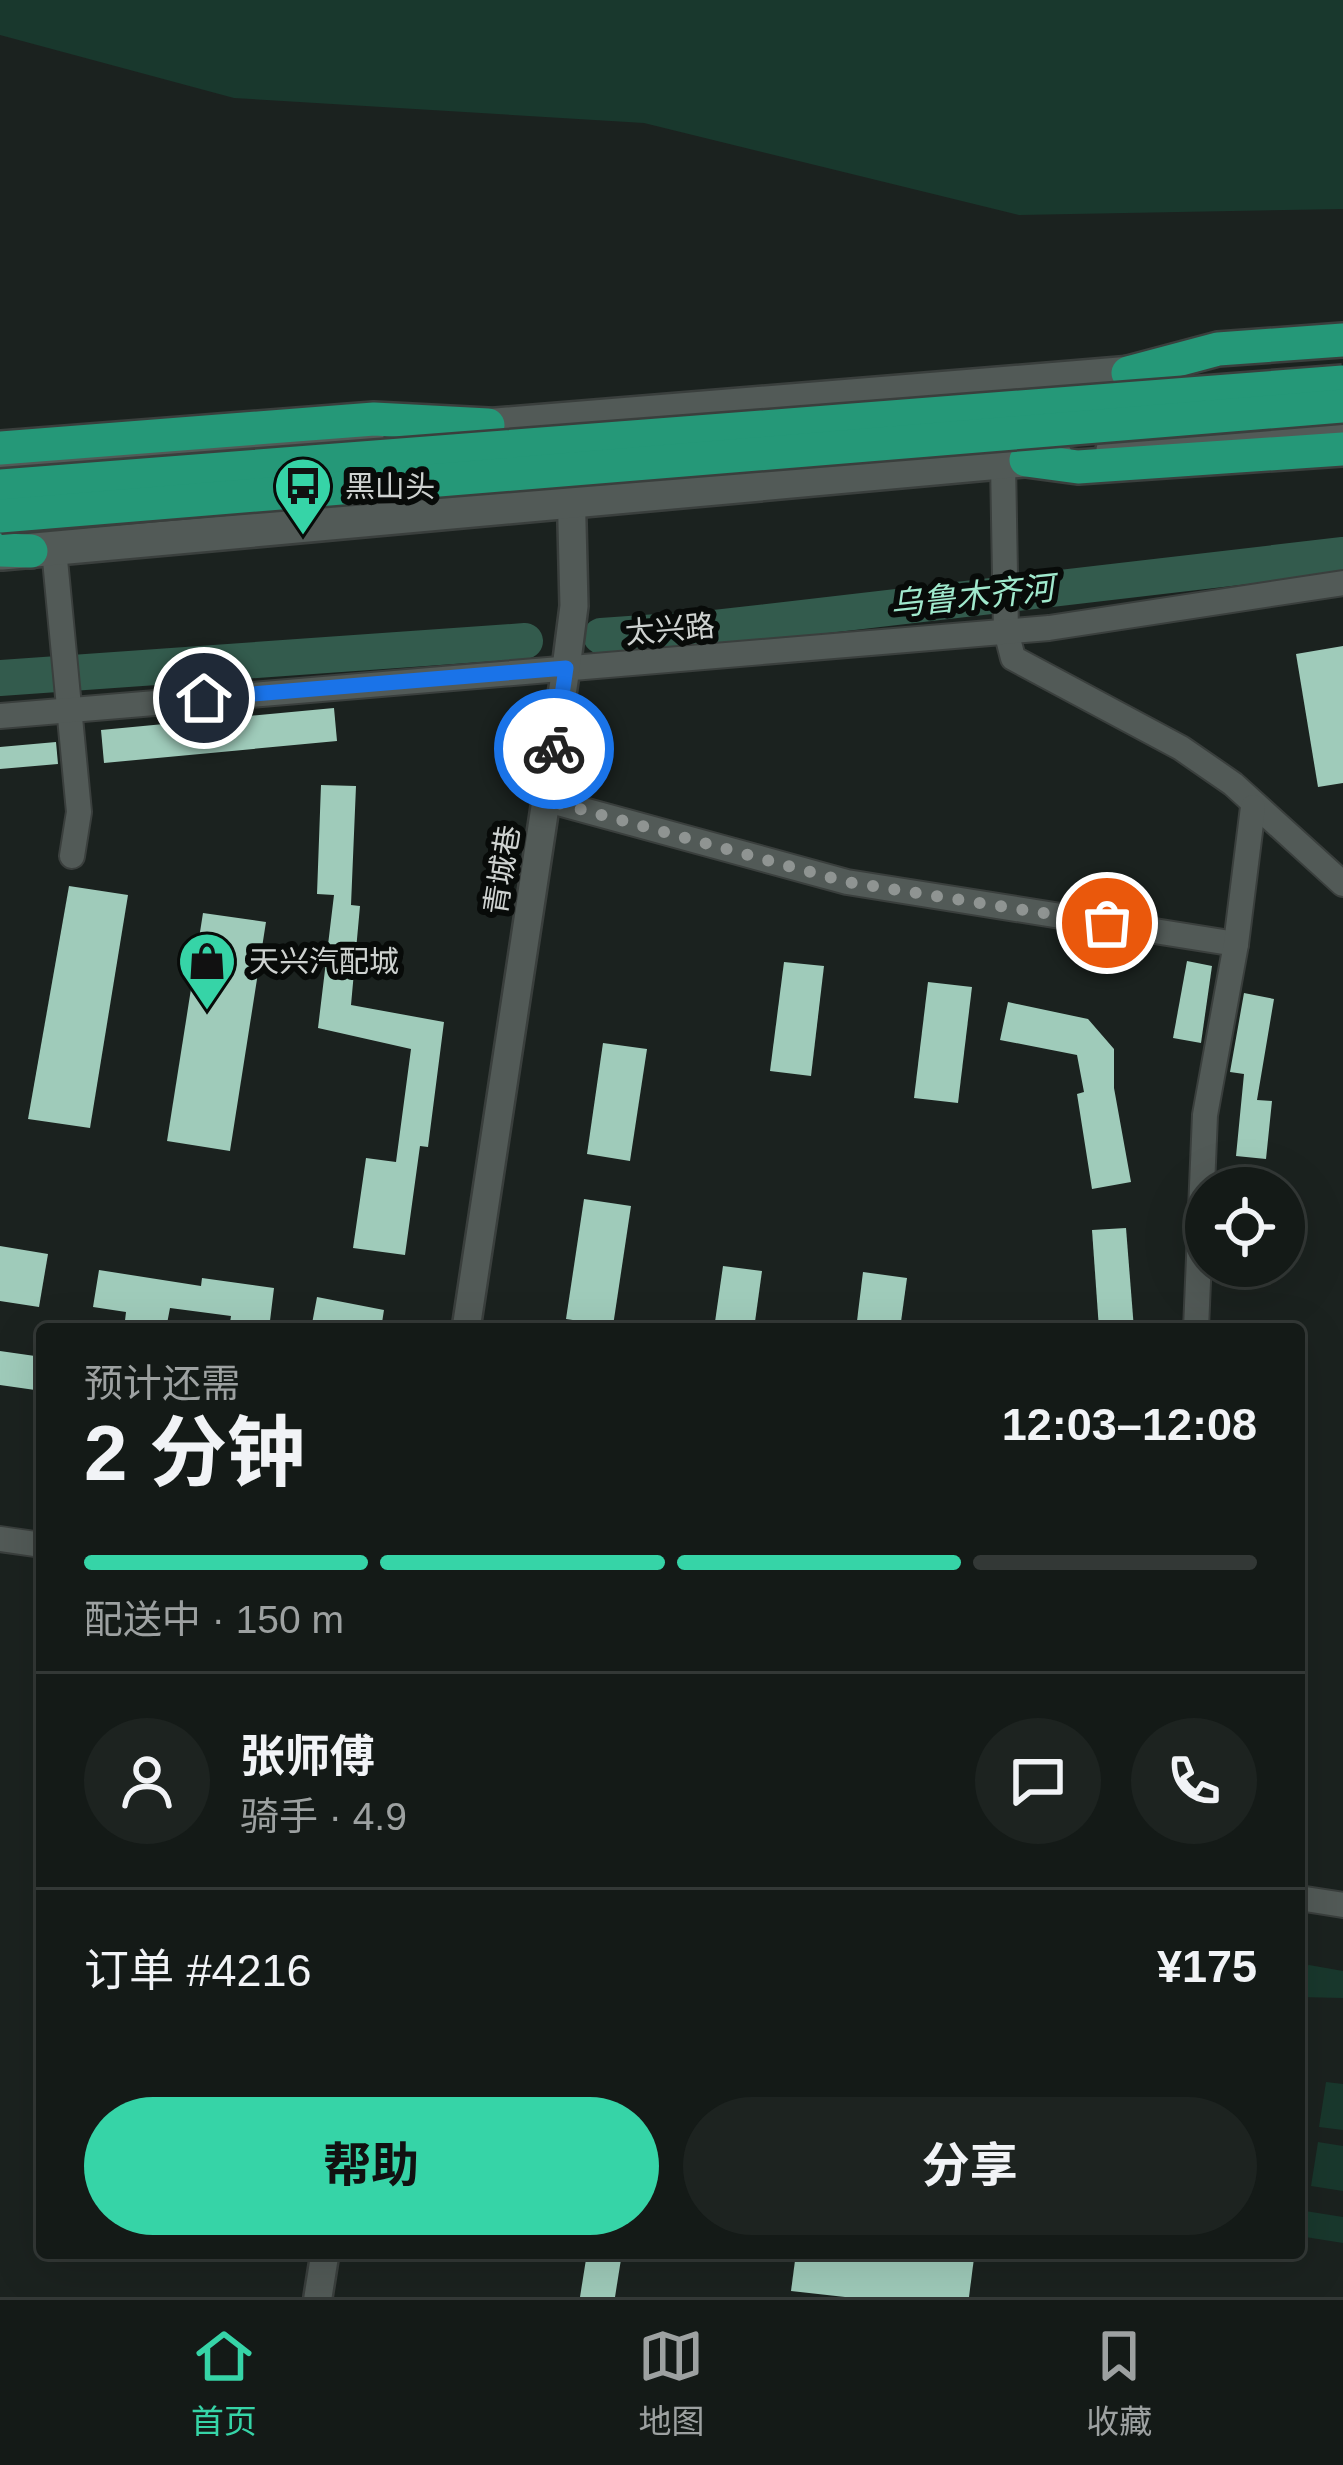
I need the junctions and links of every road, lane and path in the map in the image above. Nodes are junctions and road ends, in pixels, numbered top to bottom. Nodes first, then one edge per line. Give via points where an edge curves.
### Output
1 (1343, 340) edge
2 (1343, 352) edge
3 (1128, 373) junction
4 (1343, 382) edge
5 (1343, 406) edge
6 (567, 419) junction
7 (1343, 424) edge
8 (488, 425) junction
9 (0, 448) edge
10 (1343, 449) edge
11 (1014, 461) junction
12 (0, 465) edge
13 (0, 486) edge
14 (572, 503) junction
15 (0, 516) edge
16 (21, 551) edge
17 (1343, 584) edge
18 (1006, 609) junction
19 (566, 668) junction
20 (68, 702) junction
21 (0, 716) edge
22 (547, 800) junction
23 (1253, 807) junction
24 (72, 856) dead end
25 (1343, 884) edge
26 (1236, 944) junction
27 (467, 1323) edge
28 (1196, 1323) edge
29 (0, 1539) edge
30 (36, 1544) edge
31 (1305, 1899) edge
32 (1343, 1905) edge
33 (324, 2259) edge
34 (318, 2297) edge

1 - 3 highway via 1218,349
2 - 3 main road
3 - 6 main road
4 - 13 highway, bridge
5 - 15 highway, bridge
6 - 8 main road
6 - 14 street, 青城巷
7 - 11 main road
8 - 9 highway via 374,418
8 - 12 main road
10 - 11 highway via 1078,467
11 - 14 main road
11 - 18 street
14 - 16 main road
14 - 19 street, 青城巷
16 - 20 street via 63,661
17 - 18 street, 太兴路
18 - 19 street, 太兴路
18 - 23 street via 1013,658 1181,748
19 - 20 street, 太兴路
19 - 22 street, 青城巷
20 - 21 street, 太兴路
20 - 24 street via 79,812
22 - 26 street via 847,882
22 - 27 street, 青城巷
23 - 25 street
23 - 26 street
26 - 28 street via 1205,1115
29 - 30 street
31 - 32 street
33 - 34 street

